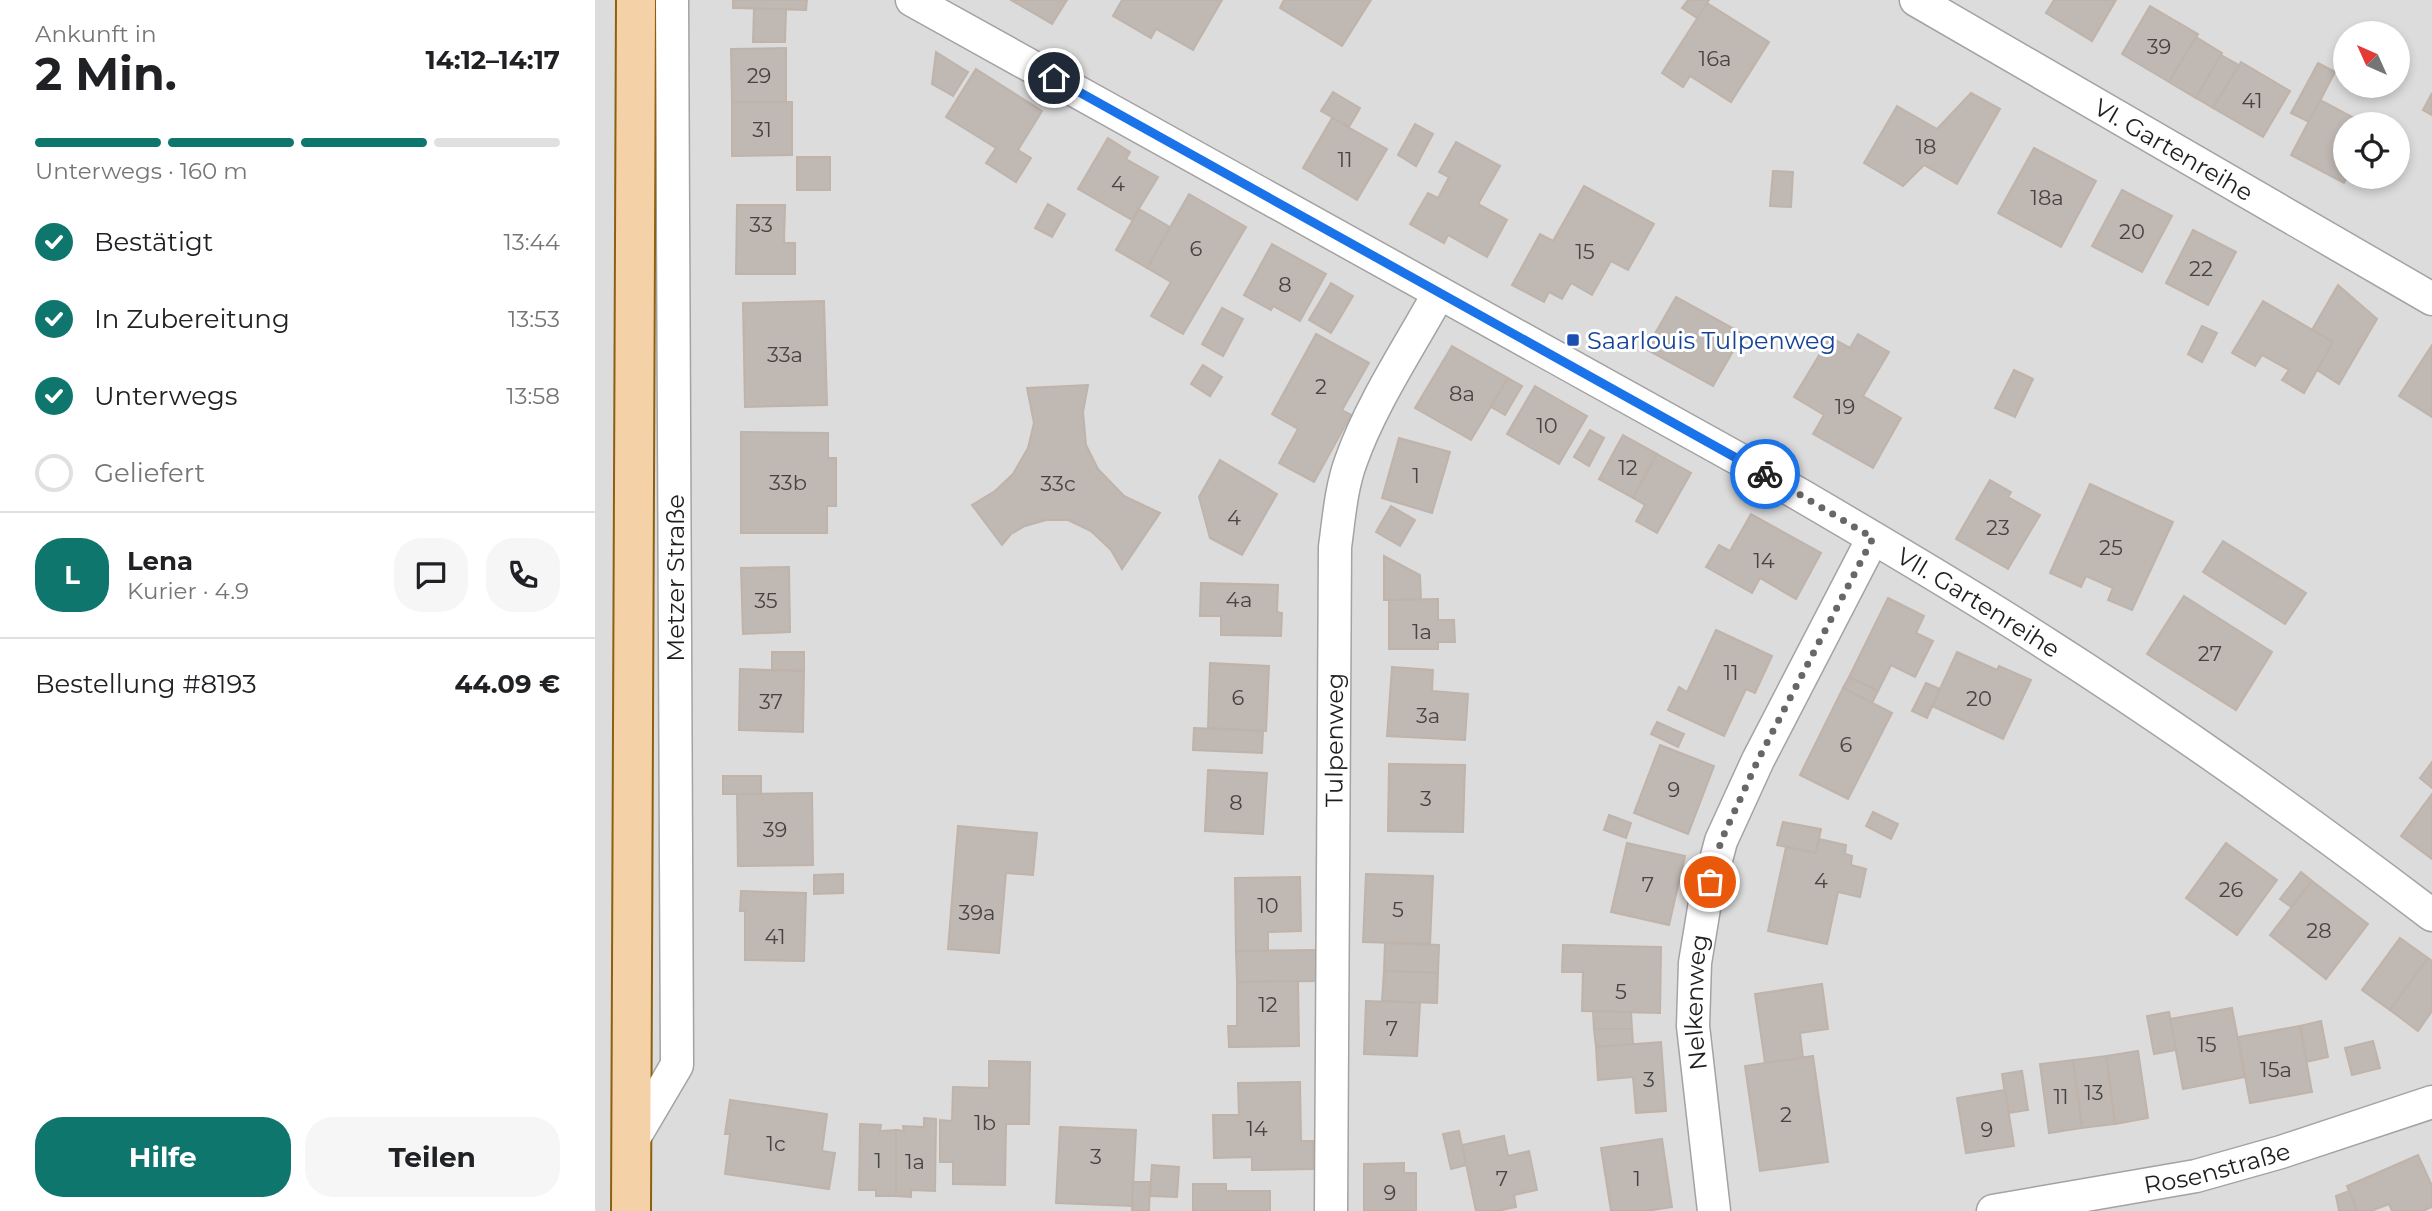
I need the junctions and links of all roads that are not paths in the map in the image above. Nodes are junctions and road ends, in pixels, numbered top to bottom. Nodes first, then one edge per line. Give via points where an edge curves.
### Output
1 (636, 0) edge
2 (672, 0) edge
3 (912, 0) edge
4 (1916, 0) edge
5 (1439, 293) junction
6 (2432, 299) edge
7 (1873, 538) junction
8 (2432, 915) edge
9 (2432, 1102) edge
10 (631, 1143) junction
11 (631, 1211) edge
12 (1331, 1211) edge
13 (1714, 1211) edge
14 (1993, 1211) edge

1 - 10 main road, Metzer Straße
2 - 10 street, Metzer Straße via 677,1065
3 - 5 street, VII. Gartenreihe
4 - 6 street, VI. Gartenreihe
5 - 7 street, VII. Gartenreihe
5 - 12 street, Tulpenweg via 1350,463 1335,547
7 - 8 street, VII. Gartenreihe via 2108,684 2239,773
7 - 13 street, Nelkenweg via 1758,760 1721,841 1705,902 1695,963 1693,1026
9 - 14 street, Rosenstraße via 2196,1176
10 - 11 main road, Metzer Straße

